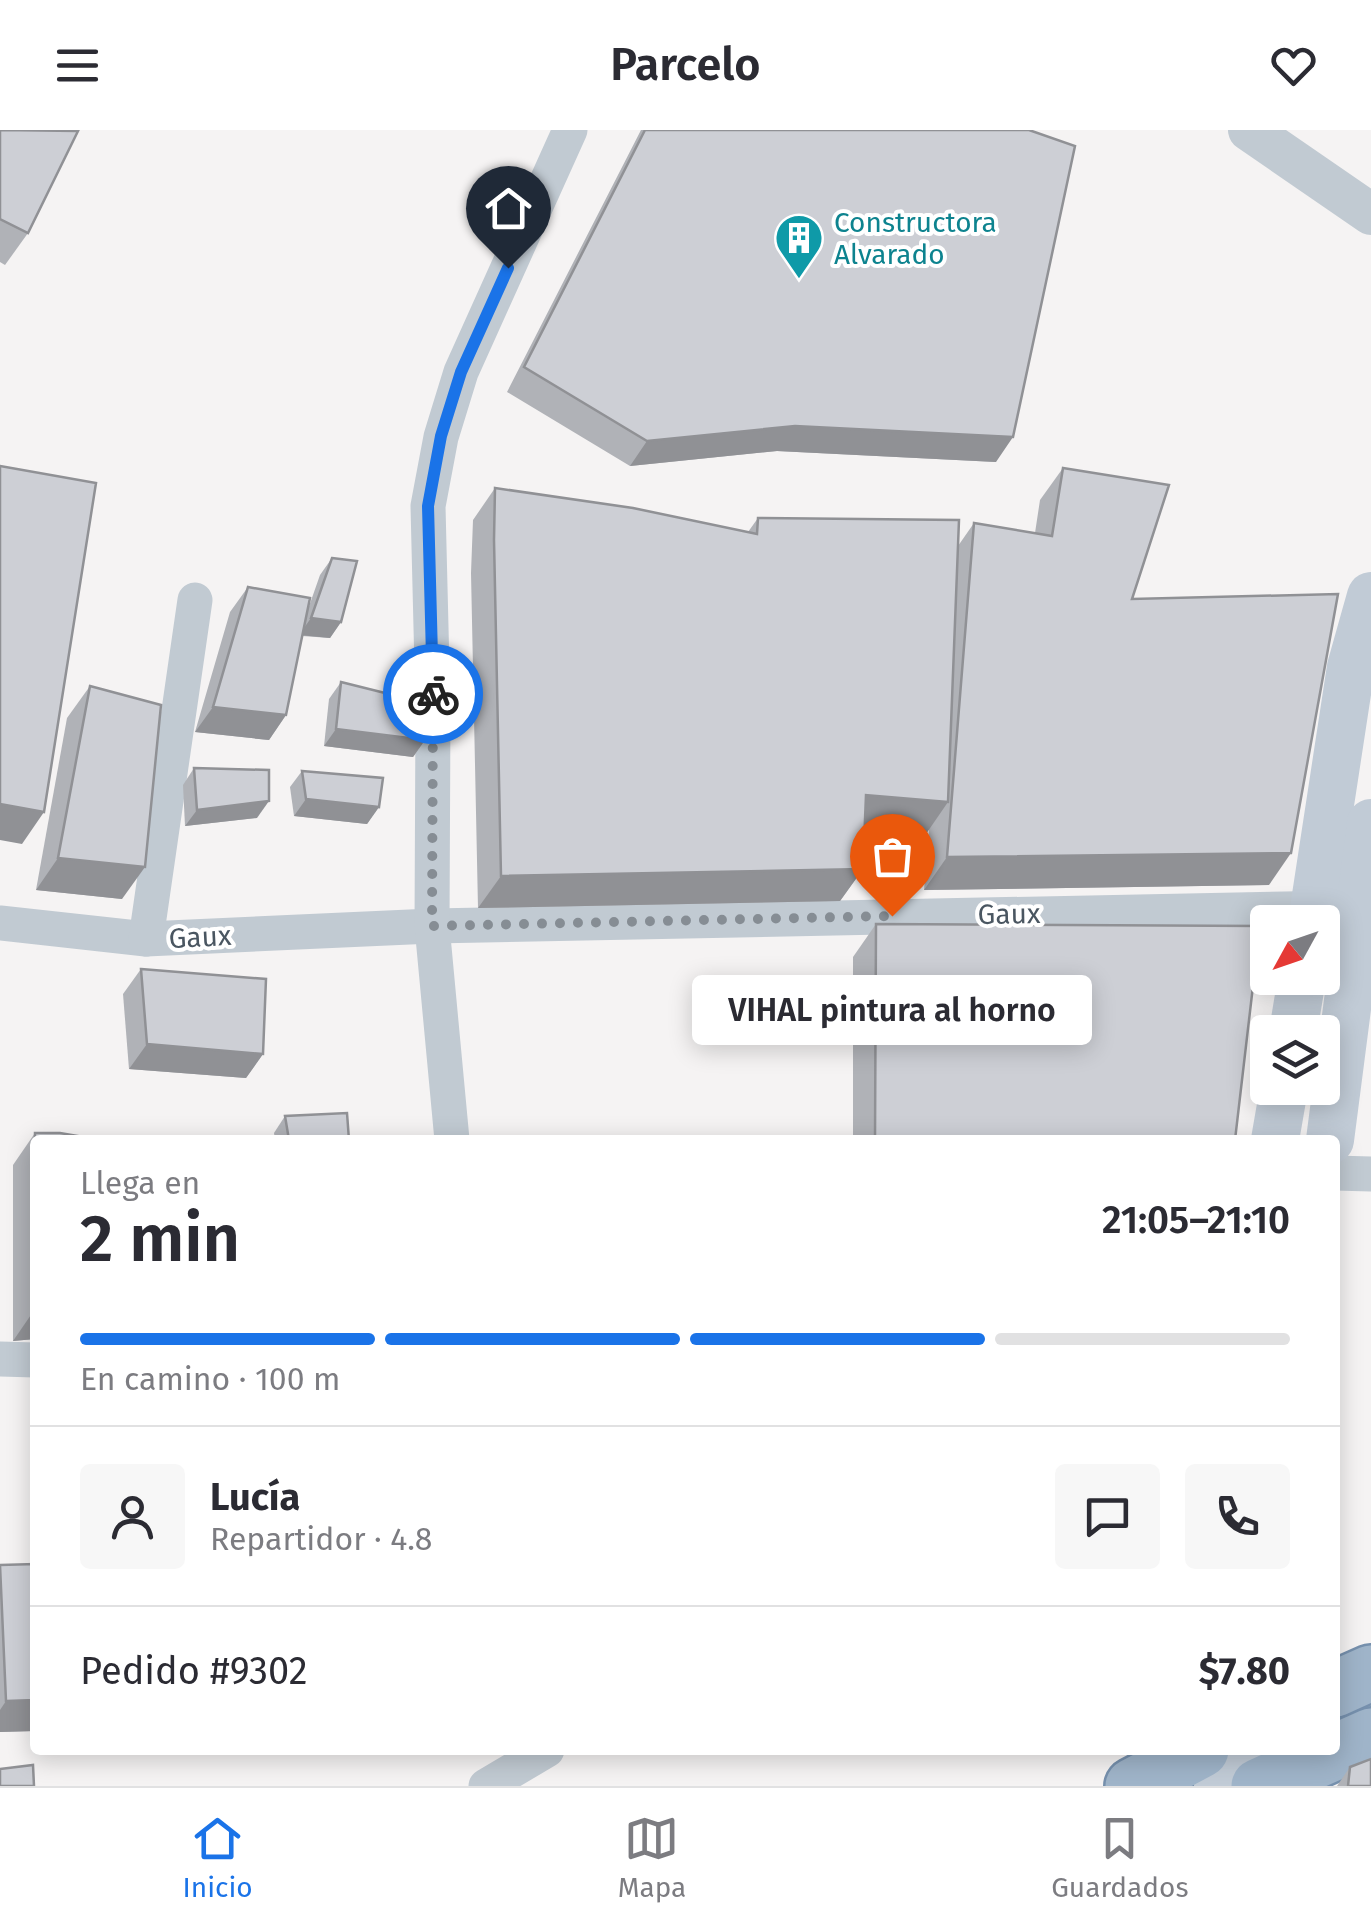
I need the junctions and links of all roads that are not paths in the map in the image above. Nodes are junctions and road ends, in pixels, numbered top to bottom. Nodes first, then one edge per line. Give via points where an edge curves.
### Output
1 (570, 130) edge
2 (1250, 130) edge
3 (1371, 214) edge
4 (1371, 596) edge
5 (194, 600) dead end
6 (1357, 820) edge
7 (1331, 905) edge
8 (1250, 914) edge
9 (0, 923) edge
10 (432, 926) junction
11 (146, 939) junction
12 (1329, 995) edge
13 (1281, 1105) edge
14 (452, 1135) edge
15 (1276, 1135) edge
16 (1330, 1135) edge
17 (1340, 1173) edge
18 (1371, 1174) edge
19 (0, 1359) edge
20 (30, 1360) edge
21 (1371, 1673) edge
22 (1340, 1687) edge
23 (1371, 1736) edge
24 (1340, 1750) edge
25 (539, 1755) edge
26 (1259, 1755) edge
27 (1328, 1755) edge
28 (1202, 1758) edge
29 (486, 1786) edge
30 (1133, 1786) edge
31 (1258, 1786) edge

1 - 10 street via 461,372 428,506
2 - 3 street
4 - 6 main road via 1351,666
5 - 11 street
6 - 7 main road
8 - 10 street, Gaux
9 - 11 street, Gaux
10 - 11 street, Gaux
10 - 14 street
12 - 16 main road
13 - 15 main road
17 - 18 street
19 - 20 street
21 - 22 highway
23 - 24 highway
25 - 29 street
26 - 31 main road
27 - 31 highway
28 - 30 highway

